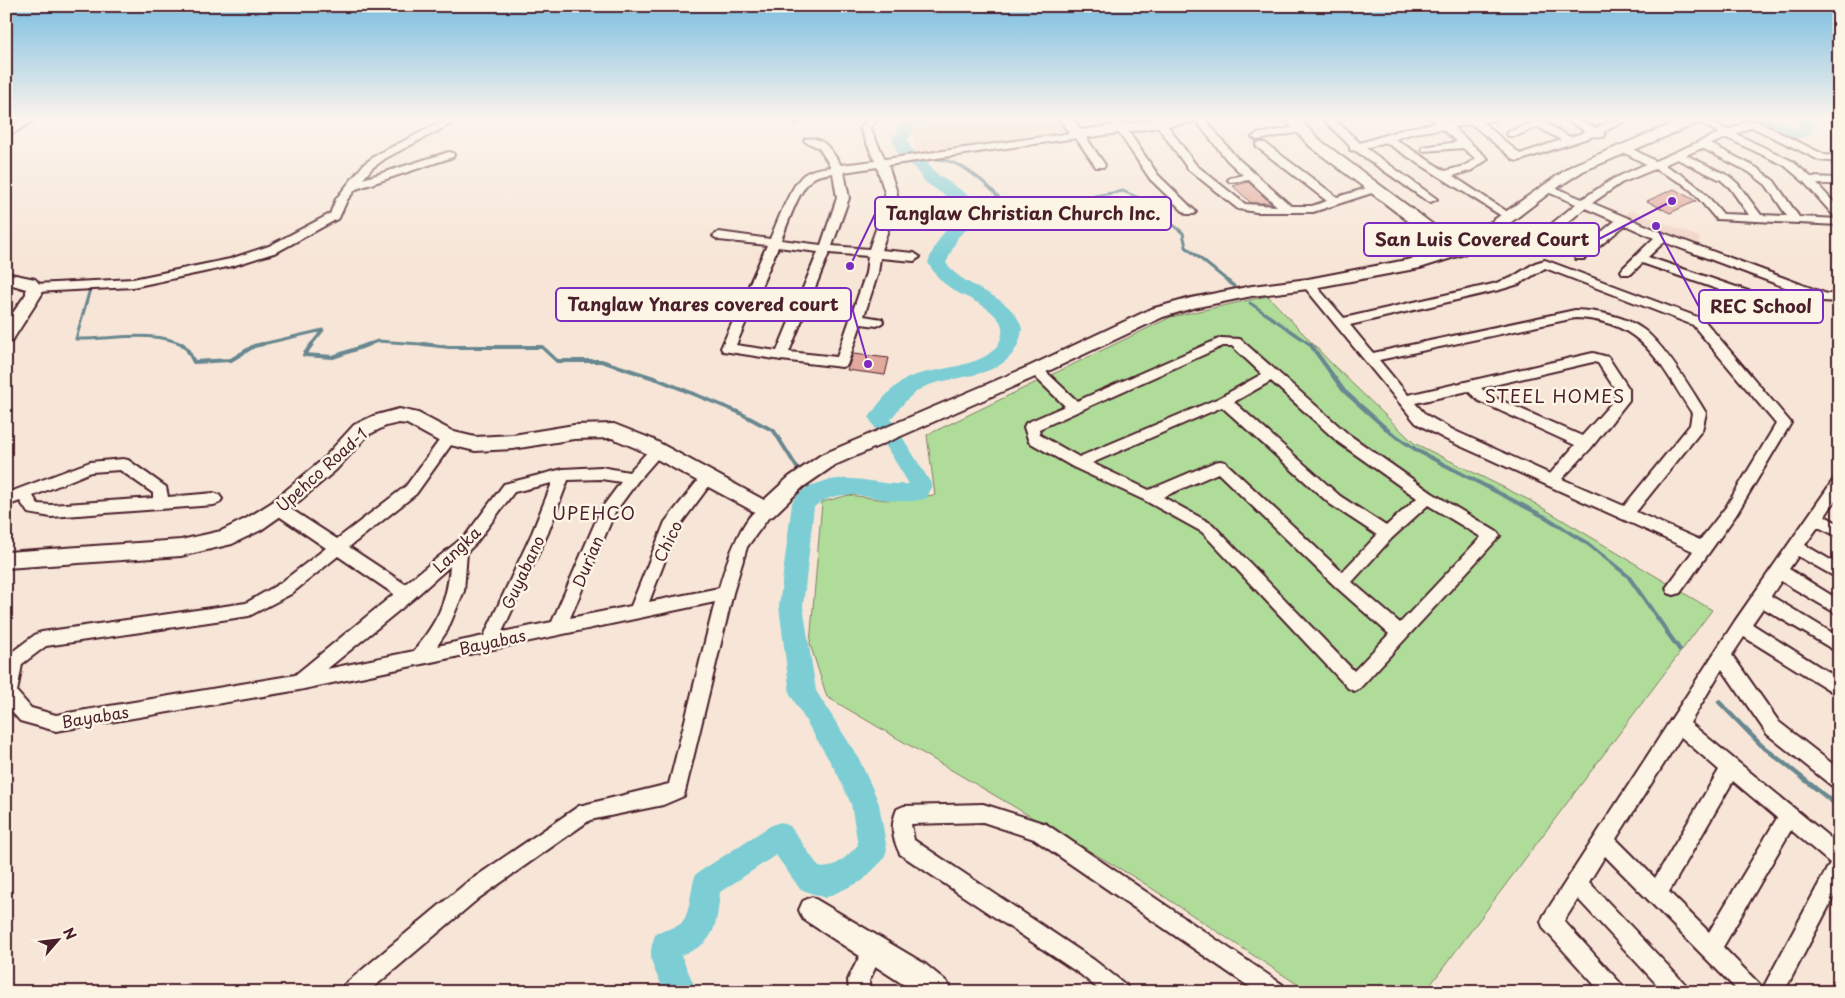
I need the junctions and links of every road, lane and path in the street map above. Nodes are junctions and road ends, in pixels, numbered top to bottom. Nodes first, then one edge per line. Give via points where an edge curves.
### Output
1 (370, 165) edge
2 (420, 165) edge
3 (835, 165) edge
4 (865, 165) edge
5 (882, 165) edge
6 (1146, 165) edge
7 (1190, 165) edge
8 (1238, 165) edge
9 (1289, 165) edge
10 (1343, 165) edge
11 (1380, 165) edge
12 (1428, 165) edge
13 (1474, 165) edge
14 (1586, 165) edge
15 (1654, 165) joint
16 (1697, 165) edge
17 (1742, 165) edge
18 (1789, 165) edge
19 (838, 169) junction
20 (1444, 175) junction
21 (1251, 176) junction
22 (1234, 180) dead end
23 (1808, 180) junction
24 (1839, 181) edge
25 (354, 186) junction
26 (1547, 188) junction
27 (1374, 189) junction
28 (1431, 199) dead end
29 (1336, 202) junction
30 (1584, 204) junction
31 (1289, 210) junction
32 (1190, 212) dead end
33 (1839, 215) edge
34 (1508, 218) junction
35 (1758, 219) junction
36 (1623, 221) junction
37 (1796, 221) junction
38 (1839, 222) edge
39 (719, 236) dead end
40 (1662, 237) junction
41 (1537, 242) dead end
42 (774, 243) junction
43 (825, 249) junction
44 (1458, 251) junction
45 (874, 253) junction
46 (1580, 256) dead end
47 (914, 257) dead end
48 (1640, 258) junction
49 (1627, 271) dead end
50 (6, 278) edge
51 (1308, 284) junction
52 (35, 288) junction
53 (1746, 295) dead end
54 (1839, 298) edge
55 (856, 319) junction
56 (876, 322) dead end
57 (1341, 323) junction
58 (6, 337) edge
59 (781, 356) junction
60 (1370, 358) junction
61 (1036, 370) junction
62 (1271, 375) junction
63 (1470, 386) junction
64 (1407, 400) junction
65 (1224, 401) junction
66 (1074, 406) junction
67 (449, 438) junction
68 (1586, 444) junction
69 (657, 451) junction
70 (1078, 464) junction
71 (563, 476) junction
72 (632, 478) junction
73 (708, 478) junction
74 (1553, 480) junction
75 (1836, 492) edge
76 (23, 493) junction
77 (1149, 496) junction
78 (1427, 498) junction
79 (214, 499) dead end
80 (6, 500) edge
81 (160, 502) junction
82 (278, 508) junction
83 (766, 510) junction
84 (1627, 513) junction
85 (1815, 518) junction
86 (1839, 531) edge
87 (1387, 534) junction
88 (1795, 547) junction
89 (338, 548) junction
90 (1702, 548) junction
91 (459, 549) junction
92 (6, 560) edge
93 (1779, 571) junction
94 (1839, 573) edge
95 (1342, 582) junction
96 (1674, 588) dead end
97 (407, 594) junction
98 (725, 594) junction
99 (1761, 598) junction
100 (1839, 608) edge
101 (637, 611) junction
102 (1741, 626) junction
103 (558, 627) junction
104 (1400, 633) junction
105 (490, 641) junction
106 (1839, 646) edge
107 (1722, 654) junction
108 (419, 657) junction
109 (299, 682) junction
110 (1839, 688) edge
111 (1678, 724) junction
112 (1730, 769) junction
113 (1839, 780) edge
114 (1788, 817) junction
115 (1603, 840) junction
116 (1839, 858) edge
117 (1839, 867) edge
118 (1576, 883) junction
119 (1657, 894) junction
120 (812, 910) dead end
121 (874, 948) junction
122 (1711, 948) junction
123 (351, 992) edge
124 (860, 992) edge
125 (937, 992) edge
126 (1119, 992) edge
127 (1276, 992) edge
128 (1615, 992) edge
129 (1679, 992) edge
130 (1754, 992) edge
131 (1772, 992) edge

1 - 25 street
2 - 25 street
3 - 19 street
4 - 19 street
5 - 45 street via 891,204
6 - 32 street
7 - 31 street via 1242,207
8 - 21 street
9 - 29 street
10 - 27 street
11 - 28 street
12 - 20 street
13 - 20 street
14 - 26 street
15 - 30 street via 1617,181
15 - 35 street via 1686,181 1720,217
16 - 35 street via 1734,186
17 - 37 street via 1770,183
18 - 23 street
19 - 42 street via 807,177 796,193
19 - 43 street via 844,198
20 - 34 street
21 - 22 street
21 - 31 street
23 - 24 street
23 - 33 street
25 - 52 street via 342,199 335,216 273,250 133,283
26 - 30 street
26 - 34 street
27 - 29 street
27 - 44 street
29 - 31 street via 1313,209
30 - 36 street
30 - 41 street
34 - 44 street
35 - 37 street
36 - 40 street
36 - 46 street
37 - 38 street
39 - 42 street
40 - 48 street
40 - 54 street via 1826,298
42 - 43 street
42 - 59 street via 728,348
43 - 45 street
43 - 59 street
44 - 51 street via 1420,263
45 - 47 street
45 - 55 street via 872,273
48 - 49 street
48 - 53 street
50 - 52 street via 30,283
51 - 57 street
51 - 61 street via 1234,294 1157,313
52 - 58 street
55 - 56 street
55 - 59 street via 842,362
57 - 60 street
57 - 90 street via 1495,287 1515,281 1545,264 1698,322 1784,423 1731,511
60 - 64 street
60 - 84 street via 1575,314 1596,314 1640,334 1699,413 1697,426
61 - 66 street
61 - 83 street via 828,460
62 - 65 street
62 - 66 street via 1235,342 1221,342
62 - 78 street via 1343,438
63 - 64 street
63 - 68 street via 1484,398
63 - 68 street via 1600,358 1606,362 1622,389 1622,400
64 - 74 street via 1421,419 1450,435
65 - 70 street
65 - 87 street via 1335,500
66 - 70 street via 1031,427 1034,438
67 - 69 street, Upehco Road-1 via 491,444 603,431 625,435
67 - 82 street, Upehco Road-1 via 411,418 399,416 380,421 361,430 329,465
67 - 89 street, Bayabas via 411,490
68 - 74 street
69 - 72 street, Durian
69 - 73 street, Upehco Road-1
70 - 77 street
71 - 72 street, Langka via 601,473
71 - 91 street, Langka via 509,488 471,539
71 - 105 street, Guyabano
72 - 103 street, Durian via 609,509
73 - 83 street, Upehco Road-1
73 - 101 street, Chico via 670,526
74 - 84 street
75 - 85 street
76 - 80 street
76 - 81 street via 33,509 51,511
76 - 81 street via 90,468 123,464 161,491
77 - 95 street via 1220,466
77 - 104 street via 1207,528 1354,683
78 - 87 street
78 - 104 street via 1492,536
79 - 81 street
82 - 89 street
82 - 92 street, Upehco Road-1 via 239,532 196,546
83 - 98 street via 740,545
84 - 90 street
85 - 86 street
85 - 88 street
87 - 95 street
88 - 93 street
88 - 94 street
89 - 97 street
89 - 109 street, Bayabas via 285,589 249,609 42,639 14,660 8,694 26,715 56,723
90 - 96 street
91 - 97 street, Langka
91 - 108 street via 456,591 439,631
93 - 99 street
93 - 100 street
95 - 104 street
97 - 109 street, Langka
98 - 101 street, Bayabas
98 - 123 street via 677,790 663,796 586,812 472,891
99 - 102 street
99 - 106 street
101 - 103 street, Bayabas
102 - 107 street
102 - 110 street
103 - 105 street, Bayabas
105 - 108 street, Bayabas
107 - 111 street
107 - 113 street via 1773,728
108 - 109 street, Bayabas
111 - 112 street
111 - 115 street
112 - 114 street
112 - 119 street
114 - 116 street
114 - 122 street
115 - 118 street
115 - 119 street
117 - 131 street
118 - 128 street via 1551,922
118 - 129 street
119 - 122 street
120 - 121 street
121 - 124 street via 858,980
121 - 125 street
122 - 130 street
126 - 127 street via 1079,961 907,848 900,827 904,815 983,813 1039,831

